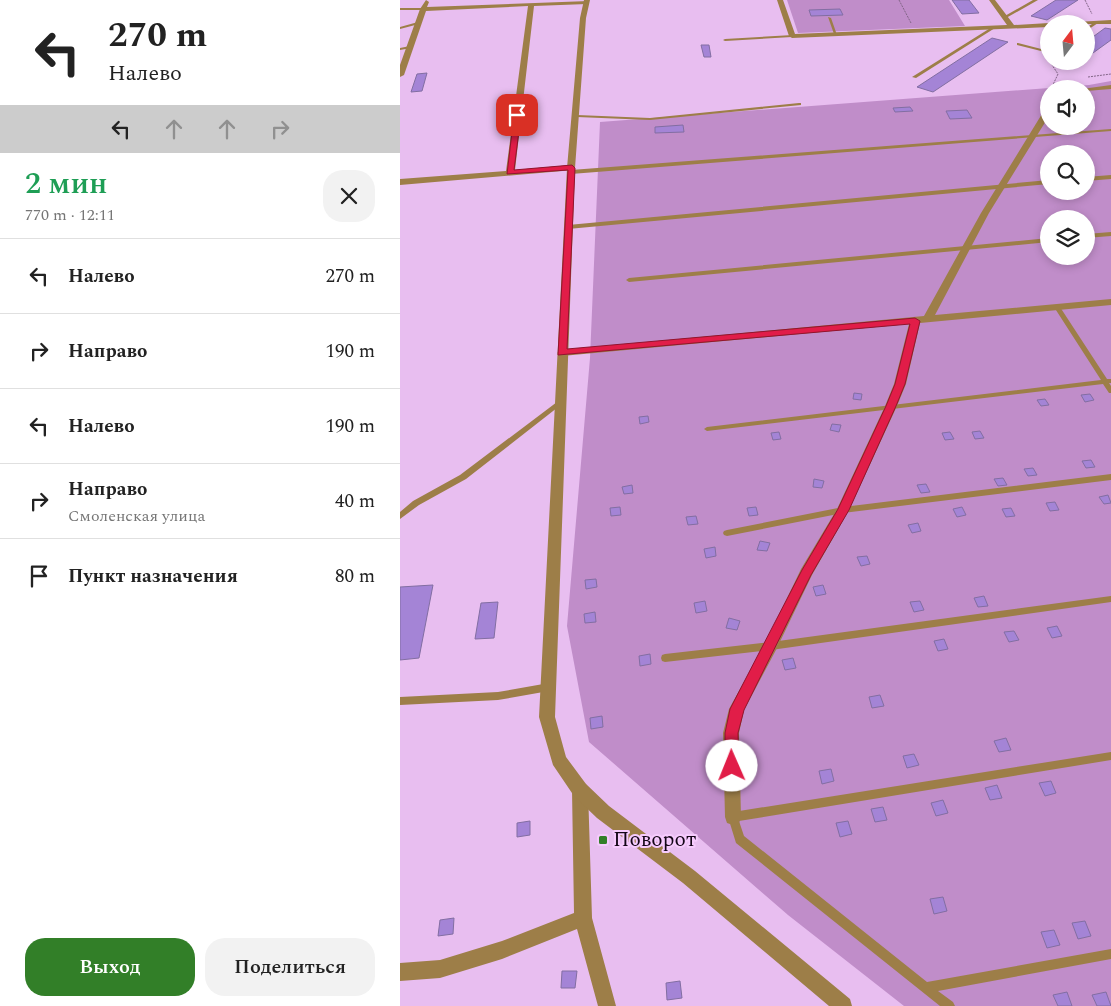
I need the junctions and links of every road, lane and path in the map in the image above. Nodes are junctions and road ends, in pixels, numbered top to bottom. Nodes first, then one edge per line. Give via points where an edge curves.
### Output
1 (426, 0) edge
2 (780, 0) edge
3 (899, 0) edge
4 (992, 0) edge
5 (1036, 0) edge
6 (1085, 0) edge
7 (587, 1) edge
8 (531, 4) junction
9 (423, 8) junction
10 (400, 9) edge
11 (1005, 17) junction
12 (829, 18) dead end
13 (1111, 22) edge
14 (418, 23) junction
15 (1096, 23) joint
16 (1040, 25) edge
17 (1012, 27) junction
18 (400, 28) edge
19 (993, 28) junction
20 (915, 31) junction
21 (836, 34) junction
22 (792, 36) junction
23 (725, 40) dead end
24 (1018, 44) dead end
25 (410, 47) junction
26 (400, 48) edge
27 (1040, 50) edge
28 (400, 74) edge
29 (1111, 74) edge
30 (914, 77) dead end
31 (1088, 77) dead end
32 (1111, 87) edge
33 (1095, 88) edge
34 (799, 104) dead end
35 (577, 116) junction
36 (1040, 123) edge
37 (1111, 130) edge
38 (1032, 136) junction
39 (571, 170) junction
40 (510, 173) junction
41 (1111, 177) edge
42 (1095, 178) edge
43 (400, 182) edge
44 (1040, 183) edge
45 (1002, 186) junction
46 (568, 227) junction
47 (1111, 234) edge
48 (1095, 235) edge
49 (1040, 241) edge
50 (965, 248) junction
51 (629, 280) dead end
52 (1111, 302) edge
53 (1057, 307) junction
54 (921, 320) junction
55 (562, 353) junction
56 (1108, 381) edge
57 (1111, 391) edge
58 (559, 404) junction
59 (891, 406) junction
60 (707, 428) dead end
61 (1111, 477) edge
62 (843, 510) junction
63 (400, 516) edge
64 (727, 533) dead end
65 (1111, 598) edge
66 (771, 646) junction
67 (665, 658) dead end
68 (549, 687) junction
69 (400, 701) edge
70 (1111, 756) edge
71 (580, 790) junction
72 (733, 817) junction
73 (583, 918) junction
74 (1111, 954) edge
75 (400, 972) edge
76 (925, 988) junction
77 (607, 1006) edge
78 (843, 1006) edge
79 (949, 1006) edge

1 - 9 street
2 - 22 street
3 - 20 path
4 - 11 street
5 - 11 lane
6 - 15 path
7 - 8 street
7 - 35 street via 583,18
8 - 9 street
8 - 40 street
9 - 10 lane
9 - 14 street
11 - 17 street
12 - 21 lane
13 - 15 street
14 - 18 lane
14 - 25 street
16 - 17 street
17 - 19 street
19 - 20 street
19 - 30 lane
20 - 21 street
21 - 22 street
22 - 23 lane
24 - 27 lane
25 - 26 lane
25 - 28 street
29 - 31 path
32 - 33 street
34 - 35 lane via 650,119
35 - 39 street
36 - 38 street
37 - 38 lane
38 - 39 lane
38 - 45 street
39 - 40 street
39 - 46 street
40 - 43 street
41 - 42 lane
44 - 45 lane
45 - 46 lane
45 - 50 street
46 - 55 street
47 - 48 lane
49 - 50 lane
50 - 51 lane
50 - 54 street
52 - 53 street
53 - 54 street
53 - 56 lane
54 - 55 street
54 - 59 street
55 - 58 street
56 - 57 lane
56 - 59 lane
58 - 63 lane via 462,477
58 - 68 street
59 - 60 lane
59 - 62 street
61 - 62 lane
62 - 64 lane
62 - 66 street via 806,573
65 - 66 lane
66 - 67 lane
66 - 72 street via 737,709 732,733
68 - 69 lane via 498,696
68 - 71 street via 547,716 559,760
70 - 72 lane
71 - 73 street
71 - 78 street
72 - 76 lane via 740,839
73 - 75 street via 502,950 448,966
73 - 77 street
74 - 76 lane
76 - 79 lane

